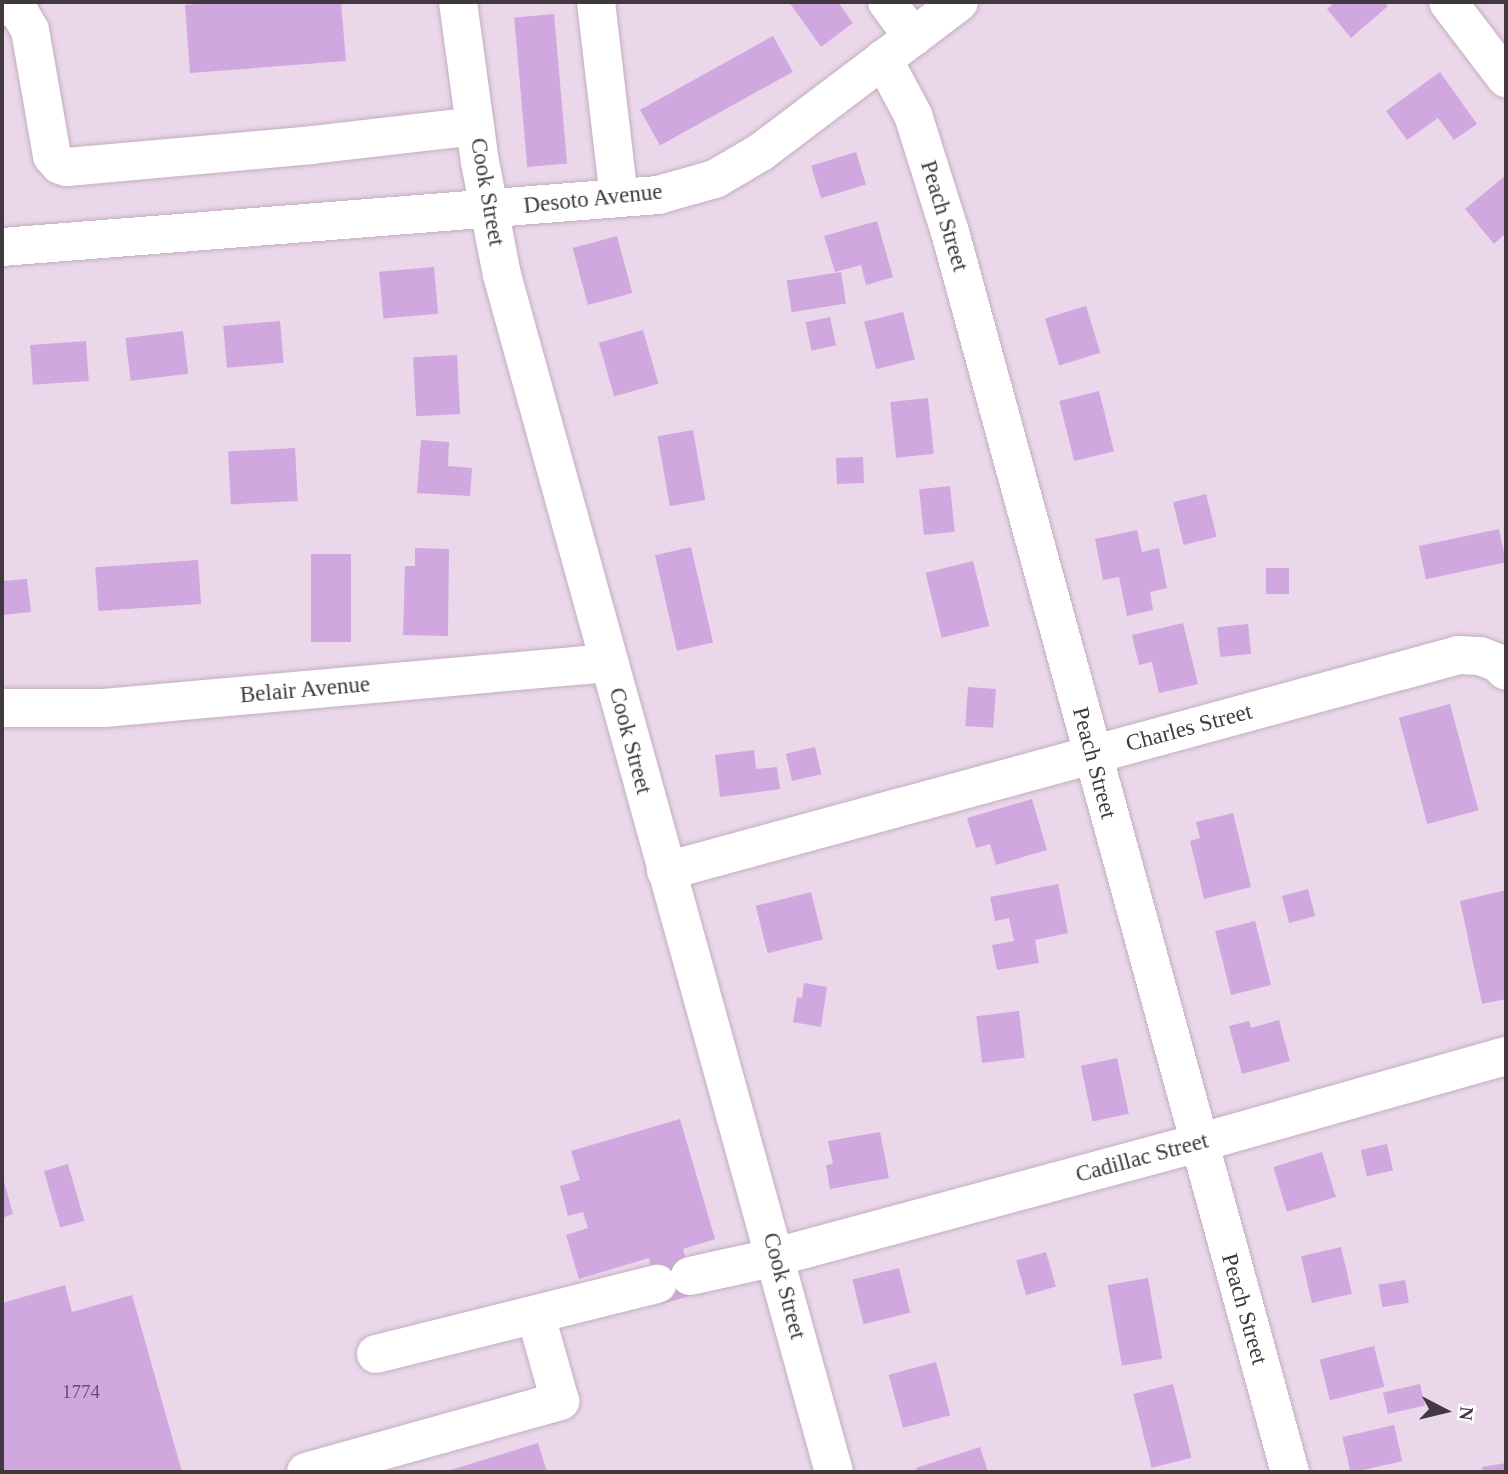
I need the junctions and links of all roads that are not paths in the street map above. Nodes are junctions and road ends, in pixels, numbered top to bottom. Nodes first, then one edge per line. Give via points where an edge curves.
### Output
1 (2, 2) edge
2 (458, 2) edge
3 (596, 2) edge
4 (887, 2) edge
5 (958, 2) edge
6 (1448, 2) edge
7 (913, 37) junction
8 (883, 59) junction
9 (1506, 78) edge
10 (475, 126) junction
11 (619, 198) junction
12 (489, 209) junction
13 (2, 247) edge
14 (608, 663) junction
15 (1506, 671) edge
16 (2, 708) edge
17 (1091, 754) junction
18 (666, 871) junction
19 (1506, 1056) edge
20 (1198, 1143) junction
21 (776, 1256) junction
22 (536, 1316) junction
23 (376, 1354) dead end
24 (306, 1472) edge
25 (834, 1472) edge
26 (1290, 1472) edge

1 - 10 street via 20,13 30,30 52,156 66,167
2 - 10 street, Cook Street
3 - 11 street
4 - 7 street
5 - 7 street, Desoto Avenue
6 - 9 street
7 - 8 street, Desoto Avenue
8 - 11 street, Desoto Avenue via 761,152 715,180 658,195
8 - 17 street, Peach Street via 913,115 950,232
10 - 12 street, Cook Street
11 - 12 street, Desoto Avenue
12 - 13 street, Desoto Avenue
12 - 14 street, Cook Street via 502,275
14 - 16 street, Belair Avenue via 104,708
14 - 18 street, Cook Street
15 - 17 street, Charles Street via 1480,656 1459,655
17 - 18 street, Charles Street
17 - 20 street, Peach Street
18 - 21 street, Cook Street
19 - 20 street, Cadillac Street
20 - 21 street, Cadillac Street
20 - 26 street, Peach Street
21 - 22 street, Cadillac Street
21 - 25 street, Cook Street
22 - 23 street, Cadillac Street
22 - 24 street via 560,1401

